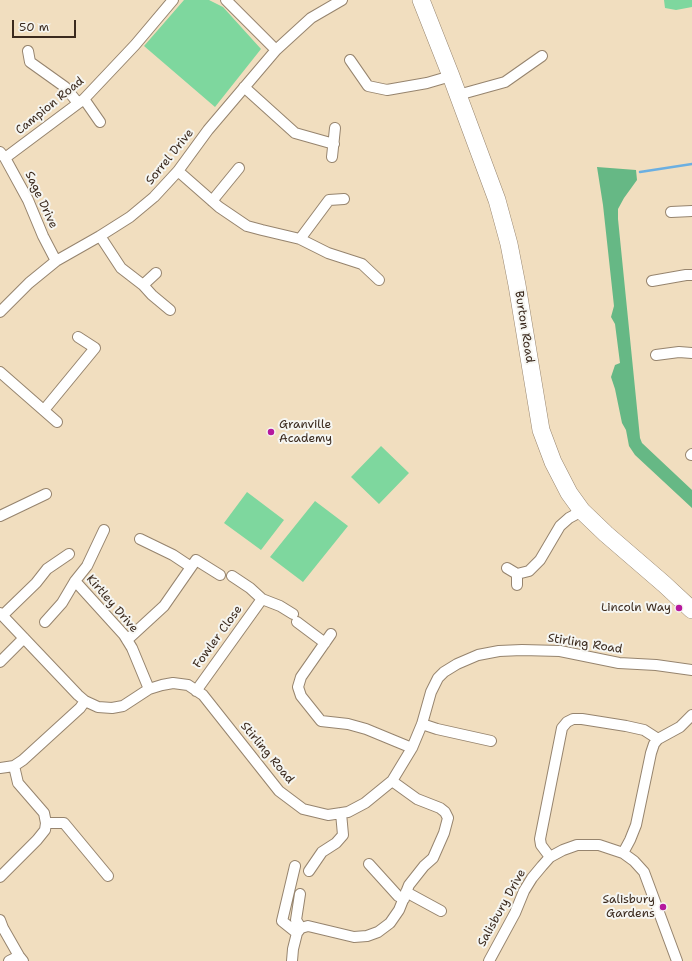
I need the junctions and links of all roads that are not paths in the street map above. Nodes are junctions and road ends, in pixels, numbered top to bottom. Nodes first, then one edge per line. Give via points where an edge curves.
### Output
1 (173, 0) edge
2 (226, 0) edge
3 (342, 0) edge
4 (421, 0) edge
5 (276, 50) junction
6 (28, 51) dead end
7 (542, 56) dead end
8 (350, 60) dead end
9 (451, 76) junction
10 (244, 87) junction
11 (458, 95) junction
12 (81, 101) junction
13 (100, 122) dead end
14 (335, 128) dead end
15 (334, 144) junction
16 (3, 155) edge
17 (332, 157) dead end
18 (239, 168) dead end
19 (178, 171) junction
20 (344, 199) dead end
21 (212, 201) junction
22 (692, 211) edge
23 (670, 212) dead end
24 (100, 236) junction
25 (300, 238) junction
26 (56, 261) junction
27 (156, 273) dead end
28 (692, 275) edge
29 (379, 280) dead end
30 (652, 281) dead end
31 (144, 285) junction
32 (170, 310) dead end
33 (0, 312) edge
34 (78, 337) dead end
35 (692, 353) edge
36 (656, 355) dead end
37 (0, 372) edge
38 (44, 410) junction
39 (57, 422) dead end
40 (46, 494) dead end
41 (582, 511) junction
42 (1, 513) edge
43 (104, 530) dead end
44 (140, 539) dead end
45 (70, 554) dead end
46 (191, 567) junction
47 (507, 568) dead end
48 (220, 575) dead end
49 (232, 576) dead end
50 (75, 581) junction
51 (262, 599) junction
52 (692, 610) edge
53 (2, 619) edge
54 (45, 622) dead end
55 (331, 634) dead end
56 (24, 638) junction
57 (128, 640) junction
58 (325, 643) junction
59 (0, 662) edge
60 (692, 670) edge
61 (149, 689) junction
62 (196, 691) junction
63 (85, 701) junction
64 (692, 715) edge
65 (422, 724) junction
66 (658, 739) junction
67 (491, 741) dead end
68 (412, 748) junction
69 (14, 766) junction
70 (0, 768) edge
71 (392, 781) junction
72 (341, 813) junction
73 (46, 823) junction
74 (622, 853) junction
75 (550, 858) junction
76 (369, 864) dead end
77 (295, 866) dead end
78 (309, 871) dead end
79 (108, 876) dead end
80 (0, 877) edge
81 (300, 894) dead end
82 (405, 895) junction
83 (441, 911) dead end
84 (0, 920) edge
85 (299, 930) junction
86 (21, 958) edge
87 (9, 961) edge
88 (292, 961) edge
89 (489, 961) edge
90 (677, 961) edge

1 - 12 street, Campion Road via 136,45
2 - 5 street
3 - 5 street, Sorrel Drive via 311,18
4 - 9 highway, Burton Road
5 - 10 street, Sorrel Drive
6 - 12 street via 30,62
7 - 11 street via 505,82
8 - 9 street via 368,86 387,90
9 - 11 highway, Burton Road
10 - 15 street via 295,133
10 - 19 street, Sorrel Drive
11 - 41 highway, Burton Road via 493,187 504,224 542,430 555,467
12 - 13 street
12 - 16 street, Campion Road
14 - 15 street
15 - 17 street
16 - 26 street, Sage Drive via 28,200
18 - 21 street
19 - 21 street
19 - 24 street, Sorrel Drive via 154,197 130,217
20 - 25 street via 329,200
21 - 25 street via 247,226
22 - 23 street
24 - 26 street, Sorrel Drive
24 - 31 street via 121,268
25 - 29 street via 328,253 362,264
26 - 33 street, Sorrel Drive
27 - 31 street
28 - 30 street
31 - 32 street
34 - 38 street via 95,348
35 - 36 street
37 - 38 street
38 - 39 street
40 - 42 street
41 - 47 street via 560,526 540,560 529,571 517,580
41 - 52 highway, Burton Road
43 - 50 street, Kirtley Drive via 87,566
44 - 46 street
45 - 53 street via 46,569
46 - 48 street via 196,560
46 - 57 street via 164,606
49 - 51 street
50 - 54 street, Kirtley Drive via 62,603
50 - 57 street, Kirtley Drive
51 - 58 street via 280,606
51 - 62 street, Fowler Close
53 - 56 street, Stirling Road
55 - 58 street
56 - 59 street
56 - 63 street, Stirling Road
57 - 61 street, Kirtley Drive
58 - 68 street via 301,677 298,687 301,696 321,721 366,729
60 - 65 street, Stirling Road via 619,663 560,651 499,651 478,655 457,664 438,678 431,692
61 - 62 street, Stirling Road via 173,683 188,685
61 - 63 street, Stirling Road via 123,706 98,707
62 - 72 street, Stirling Road via 279,791 303,809 328,815
63 - 69 street
64 - 66 street via 680,727
65 - 67 street
65 - 68 street, Stirling Road
66 - 74 street via 651,753 636,825
66 - 75 street via 644,730 626,726 582,719 567,722 562,728 540,839
68 - 71 street, Stirling Road
69 - 70 street
69 - 73 street via 18,783 44,813
71 - 72 street, Stirling Road via 365,803
71 - 82 street via 417,799 440,808 448,818 433,858 409,885
72 - 78 street via 343,835 336,844 322,852
73 - 79 street via 64,823
73 - 80 street via 45,830 37,840
74 - 75 street, Salisbury Drive via 589,844 563,850
74 - 90 street, Salisbury Drive via 644,872
75 - 89 street, Salisbury Drive via 532,878
76 - 82 street via 398,896
77 - 85 street via 282,921
81 - 85 street via 296,920
82 - 83 street
82 - 85 street via 390,923 367,936 354,938 308,926
84 - 86 street
85 - 88 street
86 - 87 street

